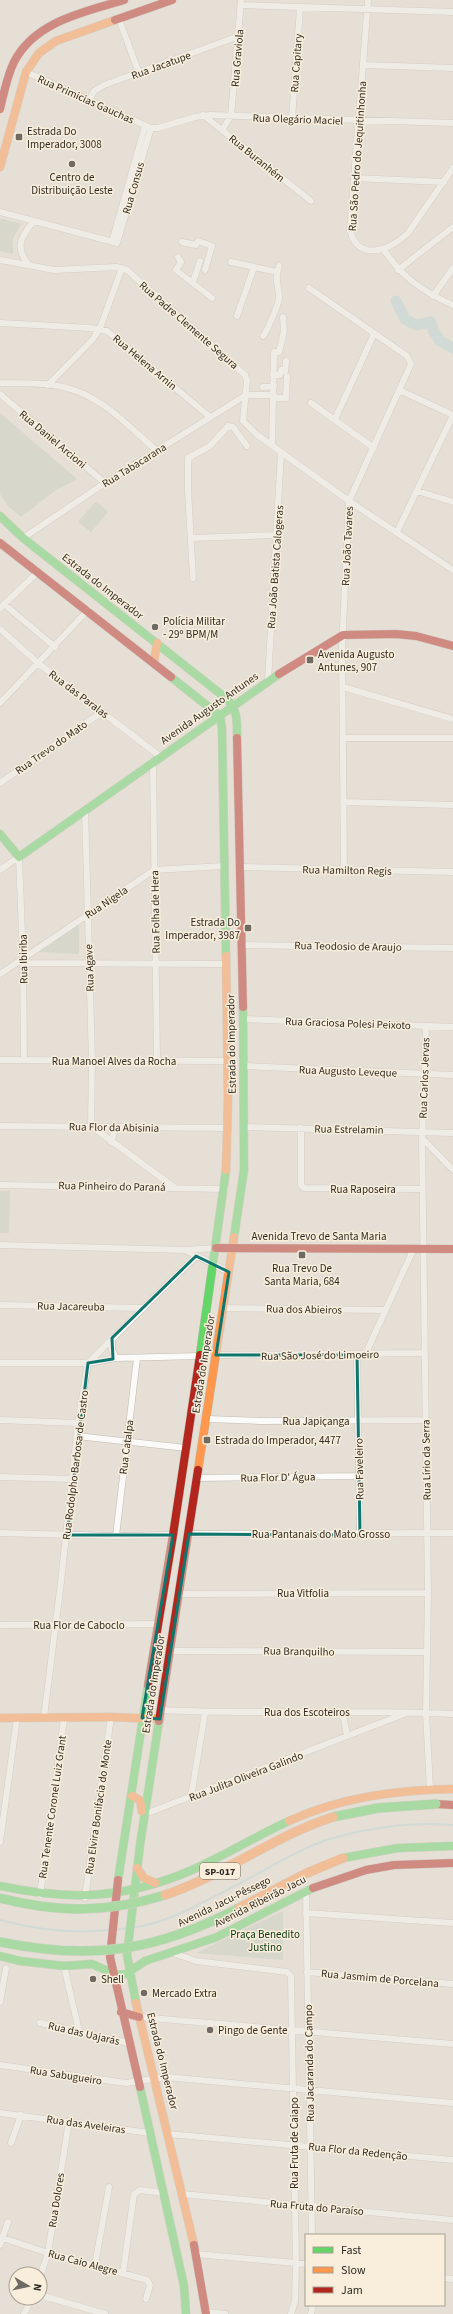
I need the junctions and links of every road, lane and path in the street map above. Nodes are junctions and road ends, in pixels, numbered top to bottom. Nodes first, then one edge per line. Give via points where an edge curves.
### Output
1 (124, 0) edge
2 (172, 0) edge
3 (368, 0) edge
4 (241, 2) edge
5 (300, 8) junction
6 (367, 9) junction
7 (453, 12) edge
8 (119, 19) junction
9 (239, 36) junction
10 (363, 65) junction
11 (453, 68) edge
12 (26, 72) junction
13 (139, 73) junction
14 (4, 83) edge
15 (89, 100) junction
16 (0, 109) edge
17 (203, 115) junction
18 (231, 116) junction
19 (292, 119) junction
20 (358, 121) junction
21 (453, 123) edge
22 (148, 127) junction
23 (222, 130) junction
24 (0, 167) edge
25 (453, 168) edge
26 (354, 178) junction
27 (444, 182) junction
28 (311, 201) dead end
29 (0, 212) edge
30 (34, 221) junction
31 (453, 227) edge
32 (182, 242) dead end
33 (384, 250) junction
34 (178, 257) dead end
35 (0, 260) edge
36 (200, 261) dead end
37 (231, 262) dead end
38 (29, 265) junction
39 (254, 267) junction
40 (122, 268) junction
41 (453, 268) edge
42 (205, 270) dead end
43 (398, 270) junction
44 (193, 282) junction
45 (308, 288) dead end
46 (434, 296) junction
47 (212, 298) dead end
48 (453, 305) edge
49 (237, 316) dead end
50 (283, 317) dead end
51 (0, 322) edge
52 (100, 328) junction
53 (374, 334) junction
54 (263, 336) dead end
55 (286, 361) dead end
56 (273, 375) junction
57 (287, 376) dead end
58 (0, 383) edge
59 (48, 385) junction
60 (274, 386) junction
61 (263, 387) dead end
62 (399, 390) junction
63 (0, 394) edge
64 (246, 395) junction
65 (274, 396) junction
66 (311, 403) dead end
67 (453, 415) edge
68 (210, 417) junction
69 (335, 419) junction
70 (247, 446) dead end
71 (272, 446) junction
72 (374, 448) junction
73 (157, 451) junction
74 (280, 452) junction
75 (105, 483) junction
76 (417, 492) junction
77 (349, 501) junction
78 (453, 502) edge
79 (0, 516) edge
80 (397, 532) junction
81 (277, 535) junction
82 (23, 538) junction
83 (191, 538) junction
84 (0, 543) edge
85 (453, 570) edge
86 (38, 572) junction
87 (193, 578) dead end
88 (2, 606) edge
89 (88, 610) junction
90 (0, 629) edge
91 (342, 635) junction
92 (157, 643) junction
93 (453, 646) edge
94 (54, 647) junction
95 (154, 662) junction
96 (39, 664) junction
97 (268, 681) junction
98 (343, 687) junction
99 (0, 703) edge
100 (234, 706) junction
101 (102, 712) junction
102 (220, 716) junction
103 (453, 719) edge
104 (343, 738) junction
105 (453, 738) edge
106 (161, 757) junction
107 (153, 763) junction
108 (0, 783) edge
109 (343, 802) junction
110 (453, 805) edge
111 (85, 810) junction
112 (0, 834) edge
113 (19, 857) junction
114 (224, 866) junction
115 (241, 868) junction
116 (0, 870) edge
117 (154, 870) junction
118 (344, 870) junction
119 (453, 872) edge
120 (87, 916) junction
121 (242, 945) junction
122 (453, 948) edge
123 (23, 961) junction
124 (88, 964) junction
125 (156, 964) junction
126 (226, 964) junction
127 (0, 974) edge
128 (243, 1019) junction
129 (426, 1026) junction
130 (453, 1027) edge
131 (0, 1060) edge
132 (24, 1060) junction
133 (92, 1060) junction
134 (156, 1061) junction
135 (228, 1061) junction
136 (244, 1066) junction
137 (424, 1073) junction
138 (453, 1074) edge
139 (0, 1126) edge
140 (91, 1126) junction
141 (116, 1126) junction
142 (244, 1127) junction
143 (228, 1128) junction
144 (301, 1128) junction
145 (453, 1133) edge
146 (422, 1134) junction
147 (111, 1142) junction
148 (453, 1170) edge
149 (0, 1185) edge
150 (174, 1187) junction
151 (225, 1189) junction
152 (422, 1189) junction
153 (0, 1245) edge
154 (216, 1248) junction
155 (232, 1248) junction
156 (419, 1248) junction
157 (453, 1249) edge
158 (184, 1250) junction
159 (196, 1256) junction
160 (213, 1266) junction
161 (230, 1267) junction
162 (0, 1305) edge
163 (142, 1308) junction
164 (223, 1308) junction
165 (385, 1310) junction
166 (112, 1338) junction
167 (424, 1353) junction
168 (364, 1354) junction
169 (216, 1355) junction
170 (357, 1355) junction
171 (200, 1356) junction
172 (116, 1358) junction
173 (137, 1358) junction
174 (0, 1363) edge
175 (88, 1363) junction
176 (206, 1419) junction
177 (0, 1420) edge
178 (358, 1420) junction
179 (425, 1420) junction
180 (78, 1423) junction
181 (77, 1436) junction
182 (127, 1442) junction
183 (186, 1448) junction
184 (359, 1476) junction
185 (0, 1477) edge
186 (197, 1478) junction
187 (73, 1479) junction
188 (0, 1533) edge
189 (427, 1533) junction
190 (453, 1533) edge
191 (173, 1534) junction
192 (189, 1534) junction
193 (67, 1535) junction
194 (360, 1535) junction
195 (116, 1536) junction
196 (428, 1593) junction
197 (179, 1594) junction
198 (159, 1624) junction
199 (0, 1625) edge
200 (56, 1625) junction
201 (170, 1651) junction
202 (427, 1652) junction
203 (339, 1711) junction
204 (205, 1713) junction
205 (407, 1713) junction
206 (426, 1713) junction
207 (453, 1714) edge
208 (161, 1715) junction
209 (111, 1716) junction
210 (0, 1718) edge
211 (17, 1718) junction
212 (44, 1718) junction
213 (142, 1718) junction
214 (64, 1719) junction
215 (347, 1736) junction
216 (430, 1789) junction
217 (453, 1789) edge
218 (132, 1796) junction
219 (191, 1797) junction
220 (453, 1805) edge
221 (145, 1814) junction
222 (0, 1842) edge
223 (453, 1846) edge
224 (453, 1863) edge
225 (137, 1868) junction
226 (155, 1883) junction
227 (0, 1886) edge
228 (134, 1890) junction
229 (306, 1890) junction
230 (116, 1894) junction
231 (40, 1895) junction
232 (0, 1898) edge
233 (85, 1898) junction
234 (306, 1913) junction
235 (453, 1923) edge
236 (0, 1942) edge
237 (173, 1953) junction
238 (0, 1956) edge
239 (64, 1966) junction
240 (6, 1968) dead end
241 (130, 1972) junction
242 (307, 1972) junction
243 (113, 1973) junction
244 (2, 1981) edge
245 (453, 1984) edge
246 (0, 2002) edge
247 (121, 2012) junction
248 (139, 2017) junction
249 (40, 2023) dead end
250 (292, 2030) junction
251 (79, 2031) junction
252 (308, 2031) junction
253 (128, 2043) junction
254 (453, 2044) edge
255 (0, 2065) edge
256 (154, 2077) junction
257 (135, 2081) junction
258 (293, 2088) junction
259 (310, 2089) junction
260 (453, 2103) edge
261 (0, 2113) edge
262 (21, 2115) junction
263 (69, 2121) junction
264 (150, 2133) junction
265 (168, 2134) junction
266 (11, 2143) dead end
267 (295, 2144) junction
268 (311, 2146) junction
269 (453, 2160) edge
270 (108, 2187) dead end
271 (164, 2193) junction
272 (182, 2194) junction
273 (294, 2205) junction
274 (312, 2207) junction
275 (453, 2220) edge
276 (8, 2222) dead end
277 (312, 2234) edge
278 (1, 2238) edge
279 (0, 2245) edge
280 (48, 2253) junction
281 (196, 2254) junction
282 (296, 2263) junction
283 (305, 2264) edge
284 (95, 2265) junction
285 (44, 2266) edge
286 (124, 2273) junction
287 (48, 2298) edge
288 (146, 2299) dead end
289 (85, 2311) edge
290 (206, 2313) edge
291 (105, 2314) edge
292 (186, 2314) edge
293 (224, 2314) edge
294 (291, 2314) edge

1 - 14 main road via 38,32 27,41
2 - 8 main road
3 - 6 street, Rua São Pedro do Jequitinhonha
4 - 5 street
4 - 9 street, Rua Graviola
5 - 6 street
5 - 19 street, Rua Capitary
6 - 7 street
6 - 10 street, Rua São Pedro do Jequitinhonha
8 - 12 main road via 46,46 31,62
8 - 13 street
9 - 13 street, Rua Jacatupe
9 - 18 street, Rua Graviola
10 - 11 street
10 - 20 street, Rua São Pedro do Jequitinhonha
12 - 15 street, Rua Primicias Gauchas
12 - 24 main road
13 - 15 street, Rua Jacatupe via 94,91
14 - 16 main road
15 - 22 street, Rua Primicias Gauchas
17 - 18 street, Rua Olegário Maciel
17 - 22 street, Rua Olegário Maciel via 168,126
17 - 23 street, Rua Buranhém
18 - 19 street, Rua Olegário Maciel
18 - 23 street
19 - 20 street, Rua Olegário Maciel
20 - 21 street, Rua Olegário Maciel
20 - 26 street, Rua São Pedro do Jequitinhonha
22 - 30 street, Rua Consus via 114,243
23 - 28 street, Rua Buranhém
25 - 27 street
26 - 27 street
26 - 33 street, Rua São Pedro do Jequitinhonha via 350,230 352,238 366,249
27 - 33 street via 408,233
29 - 30 street, Rua Consus
30 - 38 street via 19,244 20,253
31 - 43 street
32 - 42 street via 196,245 198,241 212,246
33 - 43 street
34 - 44 street via 181,262 176,270
35 - 38 street
36 - 44 street
37 - 39 street
38 - 40 street via 54,270
39 - 49 street
39 - 54 street via 278,269 275,279 280,299 268,330
40 - 52 street
40 - 64 street, Rua Padre Clemente Segura via 245,374
41 - 46 street
43 - 46 street via 419,288
44 - 47 street
45 - 53 street, Rua João Tavares
46 - 48 street
50 - 56 street via 282,342 279,352 274,352
51 - 52 street, Rua Helena Arnin
52 - 59 street via 93,339
52 - 68 street, Rua Helena Arnin via 112,334
53 - 62 street, Rua João Tavares via 410,361 409,370
53 - 69 street
55 - 56 street via 285,371 281,370 280,376
56 - 60 street
57 - 65 street via 286,398
58 - 59 street
59 - 73 street via 67,388 93,398
60 - 61 street
60 - 65 street
62 - 67 street
62 - 72 street, Rua João Tavares
63 - 75 street, Rua Daniel Arcioni
64 - 65 street
64 - 68 street, Rua Tabacarana
64 - 71 street, Rua Padre Clemente Segura via 244,421
65 - 71 street
66 - 69 street
67 - 76 street
68 - 73 street, Rua Tabacarana
69 - 72 street
70 - 83 street via 233,428 228,426 205,450 188,458
71 - 74 street, Rua Padre Clemente Segura
72 - 77 street, Rua João Tavares
73 - 75 street, Rua Tabacarana
74 - 77 street, Rua Padre Clemente Segura
74 - 81 street, Rua João Batista Calogeras
75 - 82 street, Rua Tabacarana
76 - 78 street
76 - 80 street
77 - 80 street, Rua Padre Clemente Segura
77 - 91 street, Rua João Tavares
79 - 82 main road, Estrada do Imperador
80 - 85 street, Rua Padre Clemente Segura
81 - 83 street
81 - 97 street, Rua João Batista Calogeras
82 - 92 main road, Estrada do Imperador
83 - 87 street
84 - 86 main road
86 - 88 street
86 - 89 main road
88 - 94 street
89 - 94 street
89 - 95 main road
90 - 96 street, Rua das Paralas
91 - 93 main road via 396,634 416,636
91 - 97 main road, Avenida Augusto Antunes
91 - 98 street, Rua João Tavares
92 - 95 main road
92 - 100 main road, Estrada do Imperador
94 - 96 street
95 - 102 main road
96 - 99 street
96 - 101 street, Rua das Paralas
97 - 100 main road, Avenida Augusto Antunes
98 - 103 street
98 - 104 street, Rua João Tavares
100 - 102 main road, Avenida Augusto Antunes
100 - 115 main road, Estrada do Imperador via 238,726
101 - 106 street, Rua das Paralas
101 - 108 street, Rua Trevo do Mato
102 - 106 main road, Avenida Augusto Antunes
102 - 114 main road, Estrada do Imperador via 224,744
104 - 105 street
104 - 109 street, Rua João Tavares
106 - 107 main road, Avenida Augusto Antunes
107 - 111 main road, Avenida Augusto Antunes
107 - 117 street, Rua Folha de Hera
109 - 110 street
109 - 118 street, Rua João Tavares
111 - 113 main road, Avenida Augusto Antunes
111 - 120 street, Rua Agave
112 - 113 main road
113 - 116 street, Avenida Augusto Antunes
113 - 123 street, Rua Ibiriba
114 - 117 street
114 - 126 main road, Estrada do Imperador
115 - 118 street, Rua Hamilton Regis
115 - 121 main road, Estrada do Imperador
117 - 120 street, Rua Nigela
117 - 125 street, Rua Folha de Hera
118 - 119 street, Rua Hamilton Regis
120 - 123 street, Rua Nigela
120 - 124 street, Rua Agave
121 - 122 street, Rua Teodosio de Araujo
121 - 128 main road, Estrada do Imperador
123 - 124 street
123 - 127 street, Rua Nigela
123 - 132 street, Rua Ibiriba
124 - 125 street
124 - 133 street, Rua Agave
125 - 126 street
125 - 134 street, Rua Folha de Hera
126 - 135 main road, Estrada do Imperador
128 - 129 street, Rua Graciosa Polesi Peixoto
128 - 136 main road, Estrada do Imperador
129 - 130 street, Rua Graciosa Polesi Peixoto
129 - 137 street, Rua Carlos Jervas
131 - 132 street, Rua Manoel Alves da Rocha
132 - 133 street, Rua Manoel Alves da Rocha
133 - 134 street, Rua Manoel Alves da Rocha
133 - 140 street, Rua Agave
134 - 135 street, Rua Manoel Alves da Rocha
135 - 143 main road, Estrada do Imperador
136 - 137 street, Rua Augusto Leveque
136 - 142 main road, Estrada do Imperador
137 - 138 street, Rua Augusto Leveque
137 - 146 street, Rua Carlos Jervas
139 - 140 street, Rua Flor da Abisinia
140 - 141 street, Rua Flor da Abisinia
140 - 147 street
141 - 143 street, Rua Flor da Abisinia
141 - 147 street
142 - 144 street, Rua Estrelamin
142 - 155 main road, Estrada do Imperador via 244,1170
143 - 151 main road, Estrada do Imperador
144 - 146 street, Rua Estrelamin
144 - 152 street, Rua Raposeira via 301,1185 304,1188
145 - 146 street, Rua Estrelamin
146 - 148 street
146 - 152 street, Rua Lírio da Serra
147 - 150 street
149 - 150 street, Rua Pinheiro do Paraná
150 - 151 street, Rua Pinheiro do Paraná
151 - 154 main road, Estrada do Imperador
152 - 156 street, Rua Lírio da Serra
153 - 158 street, Avenida Trevo de Santa Maria
154 - 155 main road, Avenida Trevo de Santa Maria
154 - 158 street, Avenida Trevo de Santa Maria
154 - 160 main road, Estrada do Imperador
154 - 161 main road
155 - 156 main road, Avenida Trevo de Santa Maria
155 - 161 main road, Estrada do Imperador
156 - 157 main road, Avenida Trevo de Santa Maria
156 - 165 street
156 - 167 street, Rua Lírio da Serra
158 - 159 street, Avenida Trevo de Santa Maria
159 - 160 street, Avenida Trevo de Santa Maria
159 - 163 street
160 - 161 street, Avenida Trevo de Santa Maria
160 - 171 main road, Estrada do Imperador
161 - 164 main road, Estrada do Imperador
162 - 163 street, Rua Jacareuba
163 - 166 street
164 - 165 street, Rua dos Abieiros
164 - 169 main road, Estrada do Imperador
165 - 168 street
166 - 172 street via 112,1350
166 - 175 street
167 - 168 street, Rua São José do Limoeiro
167 - 179 street, Rua Lírio da Serra
168 - 170 street, Rua São José do Limoeiro
169 - 170 street, Rua São José do Limoeiro
169 - 176 main road, Estrada do Imperador
170 - 178 street, Rua Faveleiro
171 - 173 street
171 - 183 main road, Estrada do Imperador
172 - 173 street
172 - 175 street
173 - 182 street, Rua Catalpa
174 - 175 street
175 - 180 street, Rua Rodolpho Barbosa de Castro
176 - 178 street, Rua Japiçanga
176 - 186 main road, Estrada do Imperador
177 - 180 street
178 - 179 street, Rua Japiçanga
178 - 184 street, Rua Faveleiro
179 - 189 street, Rua Lírio da Serra
180 - 181 street, Rua Rodolpho Barbosa de Castro
181 - 182 street
181 - 187 street, Rua Rodolpho Barbosa de Castro
182 - 183 street
182 - 195 street, Rua Catalpa
183 - 191 main road, Estrada do Imperador
184 - 186 street, Rua Flor D' Água
184 - 194 street, Rua Faveleiro
185 - 187 street
186 - 192 main road, Estrada do Imperador
187 - 193 street, Rua Rodolpho Barbosa de Castro
188 - 193 street
189 - 190 street, Rua Pantanais do Mato Grosso
189 - 194 street, Rua Pantanais do Mato Grosso
189 - 196 street, Rua Lírio da Serra
191 - 195 street
191 - 198 main road, Estrada do Imperador
192 - 194 street, Rua Pantanais do Mato Grosso
192 - 197 main road, Estrada do Imperador
193 - 195 street
193 - 200 street, Rua Rodolpho Barbosa de Castro
196 - 197 street, Rua Vitfolia
196 - 202 street, Rua Lírio da Serra
197 - 201 main road, Estrada do Imperador
198 - 200 street, Rua Flor de Caboclo
198 - 213 main road, Estrada do Imperador
199 - 200 street, Rua Flor de Caboclo
200 - 212 street, Rua Rodolpho Barbosa de Castro
201 - 202 street, Rua Branquilho
201 - 208 main road, Estrada do Imperador
202 - 206 street, Rua Lírio da Serra
203 - 204 street, Rua dos Escoteiros
203 - 205 street, Rua dos Escoteiros
203 - 215 street via 344,1719
204 - 208 street, Rua dos Escoteiros
204 - 219 street
205 - 206 street, Rua dos Escoteiros
205 - 215 street, Rua Julita Oliveira Galindo
206 - 207 street, Rua dos Escoteiros
206 - 216 street, Rua Lírio da Serra
208 - 213 main road
208 - 221 main road, Estrada do Imperador
209 - 213 main road
209 - 214 main road
209 - 233 street, Rua Elvira Bonifacia do Monte
210 - 211 main road
211 - 212 main road
211 - 222 street
212 - 214 main road
213 - 218 main road, Estrada do Imperador
214 - 231 street, Rua Tenente Coronel Luiz Grant
215 - 219 street, Rua Julita Oliveira Galindo
216 - 217 main road
216 - 226 main road via 333,1804 304,1814 219,1858
218 - 225 main road via 140,1800 142,1808 135,1854
218 - 230 main road, Estrada do Imperador
219 - 221 street, Rua Julita Oliveira Galindo
220 - 232 main road, SP-017, bridge via 381,1806 322,1821 178,1891 128,1906 72,1910 22,1904
221 - 225 main road, Estrada do Imperador
223 - 236 main road, Avenida Jacu-Pêssego, bridge via 396,1847 343,1858 303,1875 203,1926 155,1942 107,1952 84,1953 37,1950
224 - 229 main road, Avenida Ribeirão Jacu via 373,1868
225 - 226 main road via 144,1878
225 - 228 main road, Estrada do Imperador
226 - 228 main road
227 - 231 main road
228 - 230 main road
228 - 241 main road, Estrada do Imperador via 127,1955
229 - 234 street, Rua Jacaranda do Campo
229 - 237 main road, Avenida Ribeirão Jacu via 217,1937
230 - 233 main road
230 - 243 main road, Estrada do Imperador via 110,1957
231 - 233 main road
234 - 235 street
234 - 242 street, Rua Jacaranda do Campo
237 - 241 main road, Avenida Ribeirão Jacu via 145,1961
237 - 250 street, Rua Fruta de Caiapo via 196,1961 289,1973
238 - 239 main road
239 - 243 main road via 92,1964
239 - 251 street
240 - 244 street
241 - 243 main road via 122,1975
241 - 248 main road, Estrada do Imperador
242 - 245 street, Rua Jasmim de Porcelana
242 - 252 street, Rua Jacaranda do Campo
243 - 247 main road, Estrada do Imperador
244 - 246 street
247 - 248 main road
247 - 253 main road, Estrada do Imperador
248 - 250 street
248 - 256 main road, Estrada do Imperador
249 - 251 street, Rua das Uajarás
250 - 252 street
250 - 258 street, Rua Fruta de Caiapo
251 - 253 street, Rua das Uajarás
252 - 254 street
252 - 259 street, Rua Jacaranda do Campo
253 - 257 main road, Estrada do Imperador
255 - 257 street, Rua Sabugueiro via 126,2083
256 - 257 street, Rua Sabugueiro
256 - 258 street, Rua Sabugueiro
256 - 265 main road, Estrada do Imperador
257 - 264 main road, Estrada do Imperador
258 - 259 street, Rua Sabugueiro
258 - 267 street, Rua Fruta de Caiapo
259 - 260 street, Rua Sabugueiro
259 - 268 street, Rua Jacaranda do Campo
261 - 262 street, Rua das Aveleiras
262 - 263 street, Rua das Aveleiras
262 - 266 street
263 - 264 street, Rua das Aveleiras
263 - 280 street, Rua Dolores
264 - 271 main road, Estrada do Imperador
265 - 267 street, Rua Flor da Redenção
265 - 272 main road, Estrada do Imperador
267 - 268 street, Rua Flor da Redenção
267 - 273 street, Rua Fruta de Caiapo
268 - 269 street, Rua Flor da Redenção
268 - 274 street, Rua Jacaranda do Campo
270 - 284 street
271 - 286 street via 136,2192
271 - 292 main road, Estrada do Imperador via 184,2286
272 - 273 street, Rua Fruta do Paraíso
272 - 281 main road, Estrada do Imperador
273 - 274 street, Rua Fruta do Paraíso
273 - 282 street, Rua Fruta de Caiapo
274 - 275 street, Rua Fruta do Paraíso
274 - 277 street, Rua Jacaranda do Campo
276 - 278 street
278 - 279 street
278 - 280 street, Rua Caio Alegre
280 - 284 street, Rua Caio Alegre
280 - 285 street, Rua Dolores
281 - 282 street
281 - 290 main road, Estrada do Imperador
282 - 283 street
282 - 294 street, Rua Fruta de Caiapo via 295,2300
284 - 286 street, Rua Caio Alegre
286 - 288 street, Rua Caio Alegre via 149,2281
287 - 289 street
289 - 291 street
290 - 293 street

